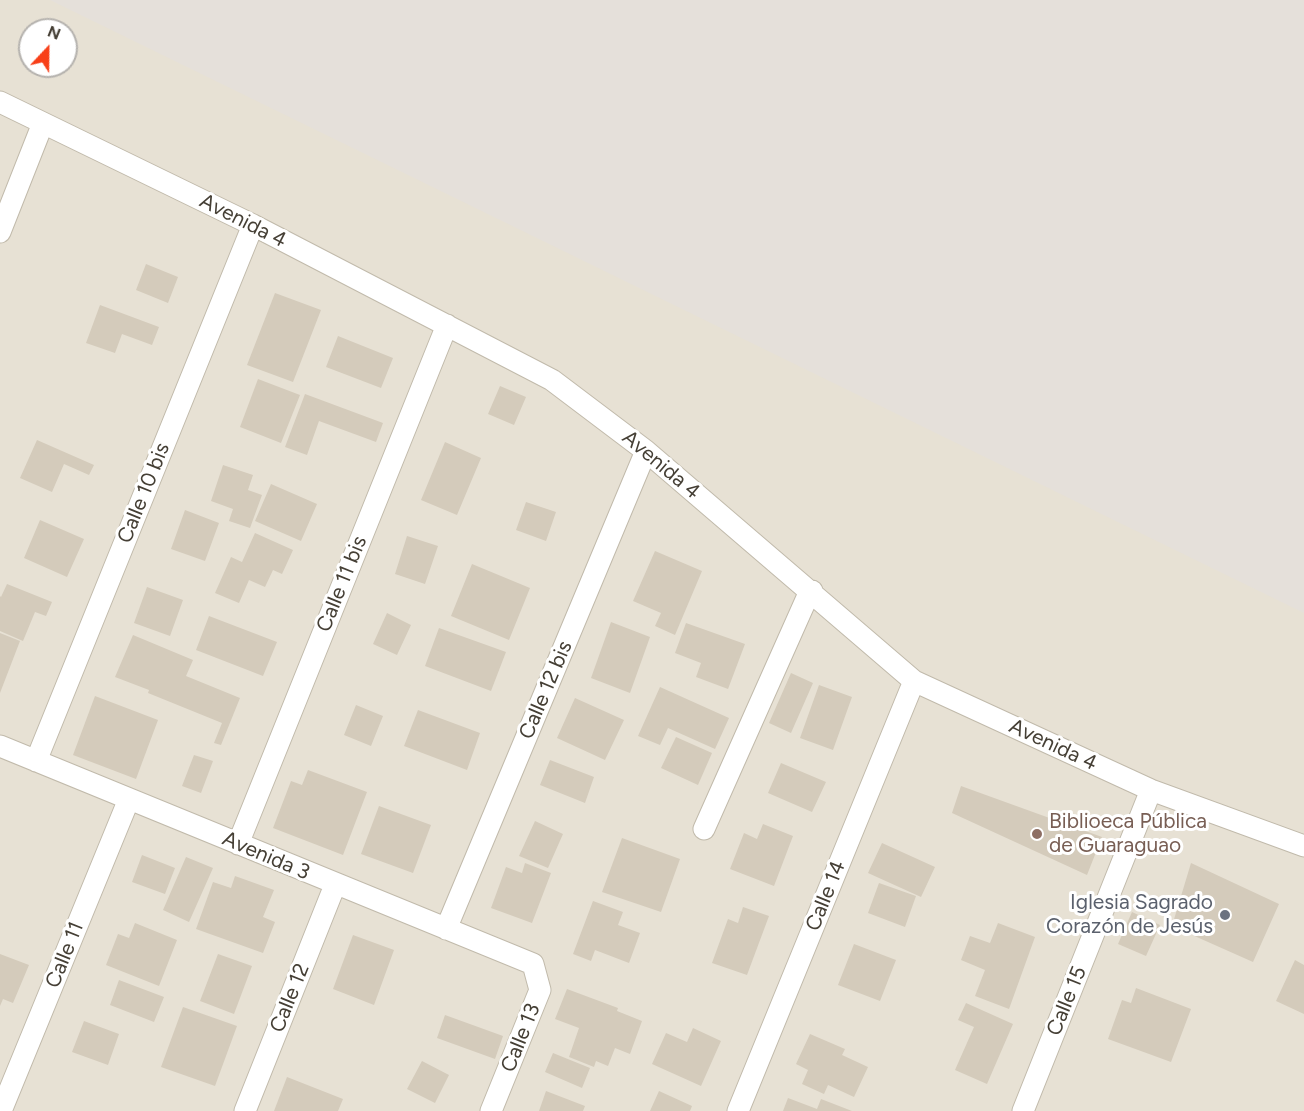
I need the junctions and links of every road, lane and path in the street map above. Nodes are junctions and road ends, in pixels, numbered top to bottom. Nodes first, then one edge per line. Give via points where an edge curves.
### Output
1 (0, 102) edge
2 (43, 123) junction
3 (253, 225) junction
4 (0, 231) edge
5 (447, 325) junction
6 (646, 451) junction
7 (811, 591) junction
8 (914, 681) junction
9 (0, 746) edge
10 (36, 761) junction
11 (1151, 790) junction
12 (129, 799) junction
13 (704, 829) dead end
14 (238, 844) junction
15 (1304, 846) edge
16 (335, 885) junction
17 (446, 929) junction
18 (533, 964) joint
19 (1, 1111) edge
20 (245, 1111) edge
21 (491, 1111) edge
22 (738, 1111) edge
23 (1023, 1111) edge

1 - 2 street, Avenida 4
2 - 3 street, Avenida 4
2 - 4 street
3 - 5 street, Avenida 4
3 - 10 street, Calle 10 bis
5 - 6 street, Avenida 4 via 552,380
5 - 14 street, Calle 11 bis
6 - 7 street, Avenida 4
6 - 17 street, Calle 12 bis
7 - 8 street, Avenida 4
7 - 13 street
8 - 11 street, Avenida 4
8 - 22 street, Calle 14
9 - 10 street, Avenida 3
10 - 12 street, Avenida 3
11 - 15 street, Avenida 4
11 - 23 street, Calle 15
12 - 14 street, Avenida 3
12 - 19 street, Calle 11
14 - 16 street, Avenida 3
16 - 17 street, Avenida 3
16 - 20 street, Calle 12
17 - 18 street, Avenida 3
18 - 21 street, Calle 13 via 540,990

